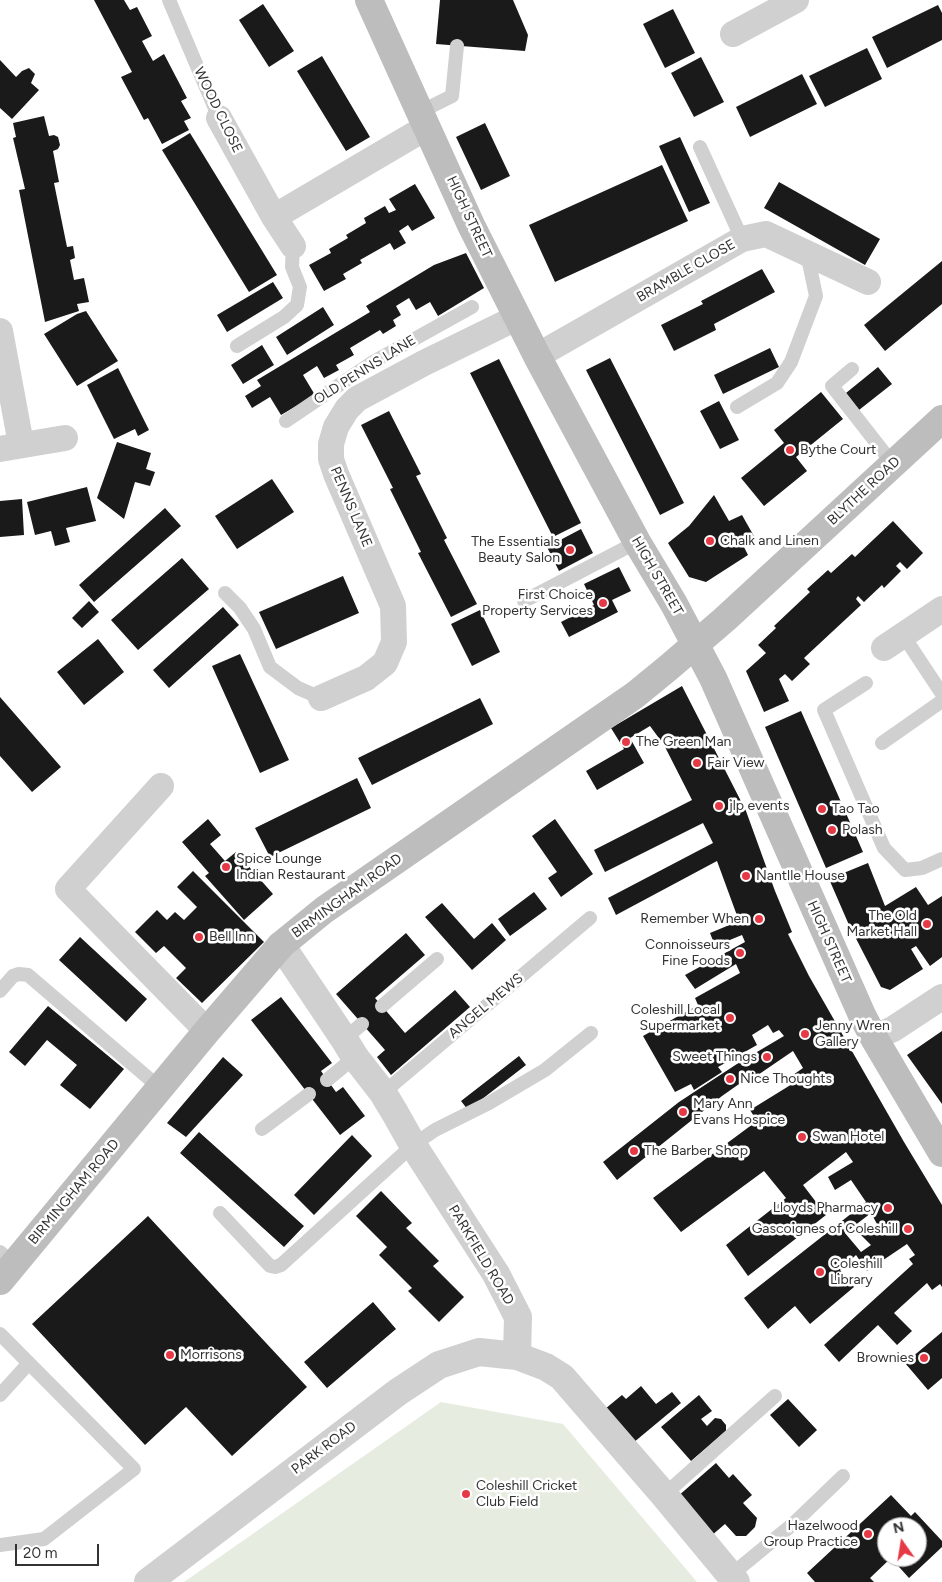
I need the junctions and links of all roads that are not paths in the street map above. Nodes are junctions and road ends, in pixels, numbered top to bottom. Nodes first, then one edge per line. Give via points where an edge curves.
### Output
1 (369, 0) edge
2 (796, 0) edge
3 (172, 1) edge
4 (733, 34) dead end
5 (457, 46) dead end
6 (219, 118) joint
7 (424, 119) junction
8 (700, 147) dead end
9 (274, 217) junction
10 (742, 239) junction
11 (293, 246) joint
12 (807, 254) junction
13 (868, 282) dead end
14 (472, 307) dead end
15 (518, 317) junction
16 (0, 331) edge
17 (410, 340) junction
18 (237, 346) dead end
19 (537, 356) junction
20 (424, 363) junction
21 (852, 369) dead end
22 (737, 407) dead end
23 (942, 419) edge
24 (286, 421) dead end
25 (65, 438) dead end
26 (11, 447) edge
27 (893, 464) junction
28 (637, 542) junction
29 (225, 594) dead end
30 (524, 601) dead end
31 (942, 609) edge
32 (893, 642) joint
33 (696, 644) junction
34 (866, 683) dead end
35 (942, 694) edge
36 (321, 698) joint
37 (942, 701) edge
38 (882, 743) dead end
39 (161, 786) dead end
40 (942, 859) edge
41 (590, 918) dead end
42 (281, 945) junction
43 (436, 959) dead end
44 (0, 991) edge
45 (942, 997) edge
46 (382, 1006) dead end
47 (207, 1031) junction
48 (591, 1033) dead end
49 (874, 1038) junction
50 (354, 1040) junction
51 (327, 1080) dead end
52 (160, 1088) junction
53 (309, 1094) dead end
54 (389, 1103) junction
55 (262, 1129) dead end
56 (413, 1145) junction
57 (942, 1153) edge
58 (220, 1213) dead end
59 (5, 1266) edge
60 (0, 1334) edge
61 (517, 1356) junction
62 (29, 1362) junction
63 (0, 1395) edge
64 (775, 1396) dead end
65 (842, 1476) dead end
66 (664, 1494) junction
67 (0, 1545) edge
68 (734, 1578) edge
69 (148, 1582) edge

1 - 7 main road, HIGH STREET
2 - 4 street
3 - 6 lane, WOOD CLOSE
5 - 7 lane via 452,96
6 - 9 street, WOOD CLOSE
7 - 9 street
7 - 15 main road, HIGH STREET via 471,225
8 - 10 lane
9 - 11 street, WOOD CLOSE
10 - 12 street, BRAMBLE CLOSE via 766,234
10 - 19 street, BRAMBLE CLOSE
11 - 18 lane via 292,267 300,287 297,305 284,317
12 - 13 street, BRAMBLE CLOSE
12 - 22 lane via 816,296 791,362 776,383
14 - 17 lane, OLD PENNS LANE
15 - 19 main road, HIGH STREET
15 - 20 street, PENNS LANE
16 - 26 street
17 - 20 lane
17 - 24 lane, OLD PENNS LANE
19 - 28 main road, HIGH STREET
20 - 36 street, PENNS LANE via 346,408 330,444 336,474 393,606 394,642 386,663 366,678
21 - 27 lane via 832,386
23 - 27 main road, BLYTHE ROAD
25 - 26 street
27 - 33 main road, BLYTHE ROAD
28 - 30 lane
28 - 33 main road, HIGH STREET
29 - 36 lane via 240,608 254,629 270,667 298,688
31 - 32 street
32 - 35 lane
33 - 42 main road, BIRMINGHAM ROAD via 635,694 324,910
33 - 49 main road, HIGH STREET
34 - 40 lane via 824,710 884,848 905,870 922,868
37 - 38 lane
39 - 47 street via 68,889
41 - 54 lane, ANGEL MEWS
42 - 47 main road, BIRMINGHAM ROAD
42 - 50 street, PARKFIELD ROAD
43 - 46 lane
44 - 52 lane via 13,976 28,975
45 - 49 street
47 - 52 main road, BIRMINGHAM ROAD
48 - 56 lane via 545,1070
49 - 57 main road, HIGH STREET
50 - 51 lane
50 - 54 street, PARKFIELD ROAD
52 - 59 main road, BIRMINGHAM ROAD
53 - 55 lane
54 - 56 street, PARKFIELD ROAD
56 - 58 lane via 275,1268
56 - 61 street, PARKFIELD ROAD via 496,1274 518,1317
60 - 62 lane
61 - 66 street via 562,1377
61 - 69 street, PARK ROAD via 478,1352 439,1365 398,1392
62 - 63 lane
62 - 67 lane via 134,1469 44,1539
64 - 66 lane
65 - 68 lane
66 - 68 street

